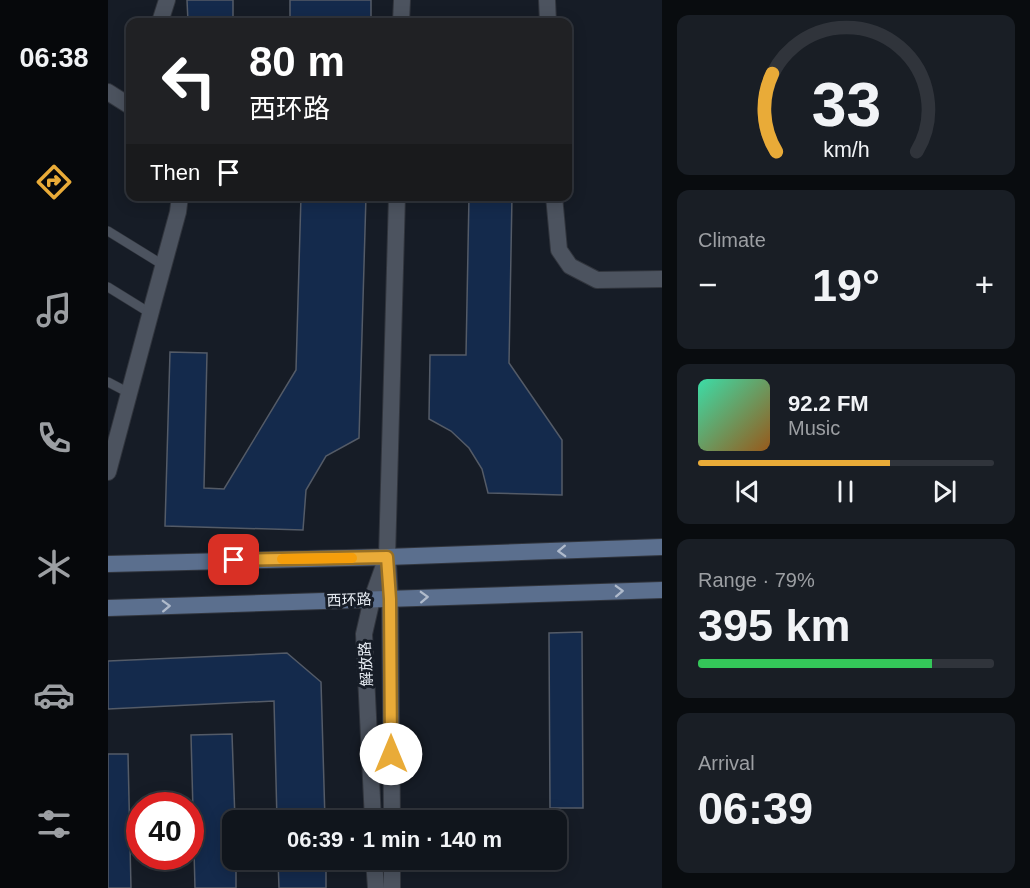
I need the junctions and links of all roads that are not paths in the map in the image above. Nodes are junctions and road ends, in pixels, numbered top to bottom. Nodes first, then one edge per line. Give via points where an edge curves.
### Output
1 (167, 0) edge
2 (402, 0) edge
3 (547, 0) edge
4 (161, 18) edge
5 (401, 18) edge
6 (548, 18) edge
7 (108, 92) edge
8 (126, 103) edge
9 (179, 201) edge
10 (397, 201) edge
11 (554, 201) edge
12 (108, 231) edge
13 (163, 265) junction
14 (662, 279) edge
15 (108, 286) edge
16 (150, 313) junction
17 (108, 382) edge
18 (129, 393) junction
19 (108, 472) edge
20 (662, 547) edge
21 (387, 557) junction
22 (108, 564) edge
23 (662, 590) edge
24 (372, 599) junction
25 (390, 599) junction
26 (108, 608) edge
27 (373, 810) edge
28 (392, 810) edge
29 (375, 870) edge
30 (392, 870) edge
31 (376, 888) edge
32 (392, 888) edge

1 - 4 street
2 - 5 street
3 - 6 street
7 - 8 street
9 - 13 street
10 - 21 street
11 - 14 street via 559,250 570,266 597,280
12 - 13 lane
13 - 16 street
15 - 16 lane
16 - 18 street
17 - 18 lane
18 - 19 street
20 -> 21 main road
21 - 22 main road
21 - 24 street, 解放路
21 - 25 street, 解放路
25 -> 23 main road, 西环路
24 - 25 main road, 西环路
26 -> 24 main road, 西环路
24 - 27 street, 解放路 via 364,633
25 - 28 street, 解放路
29 - 31 street
30 - 32 street

